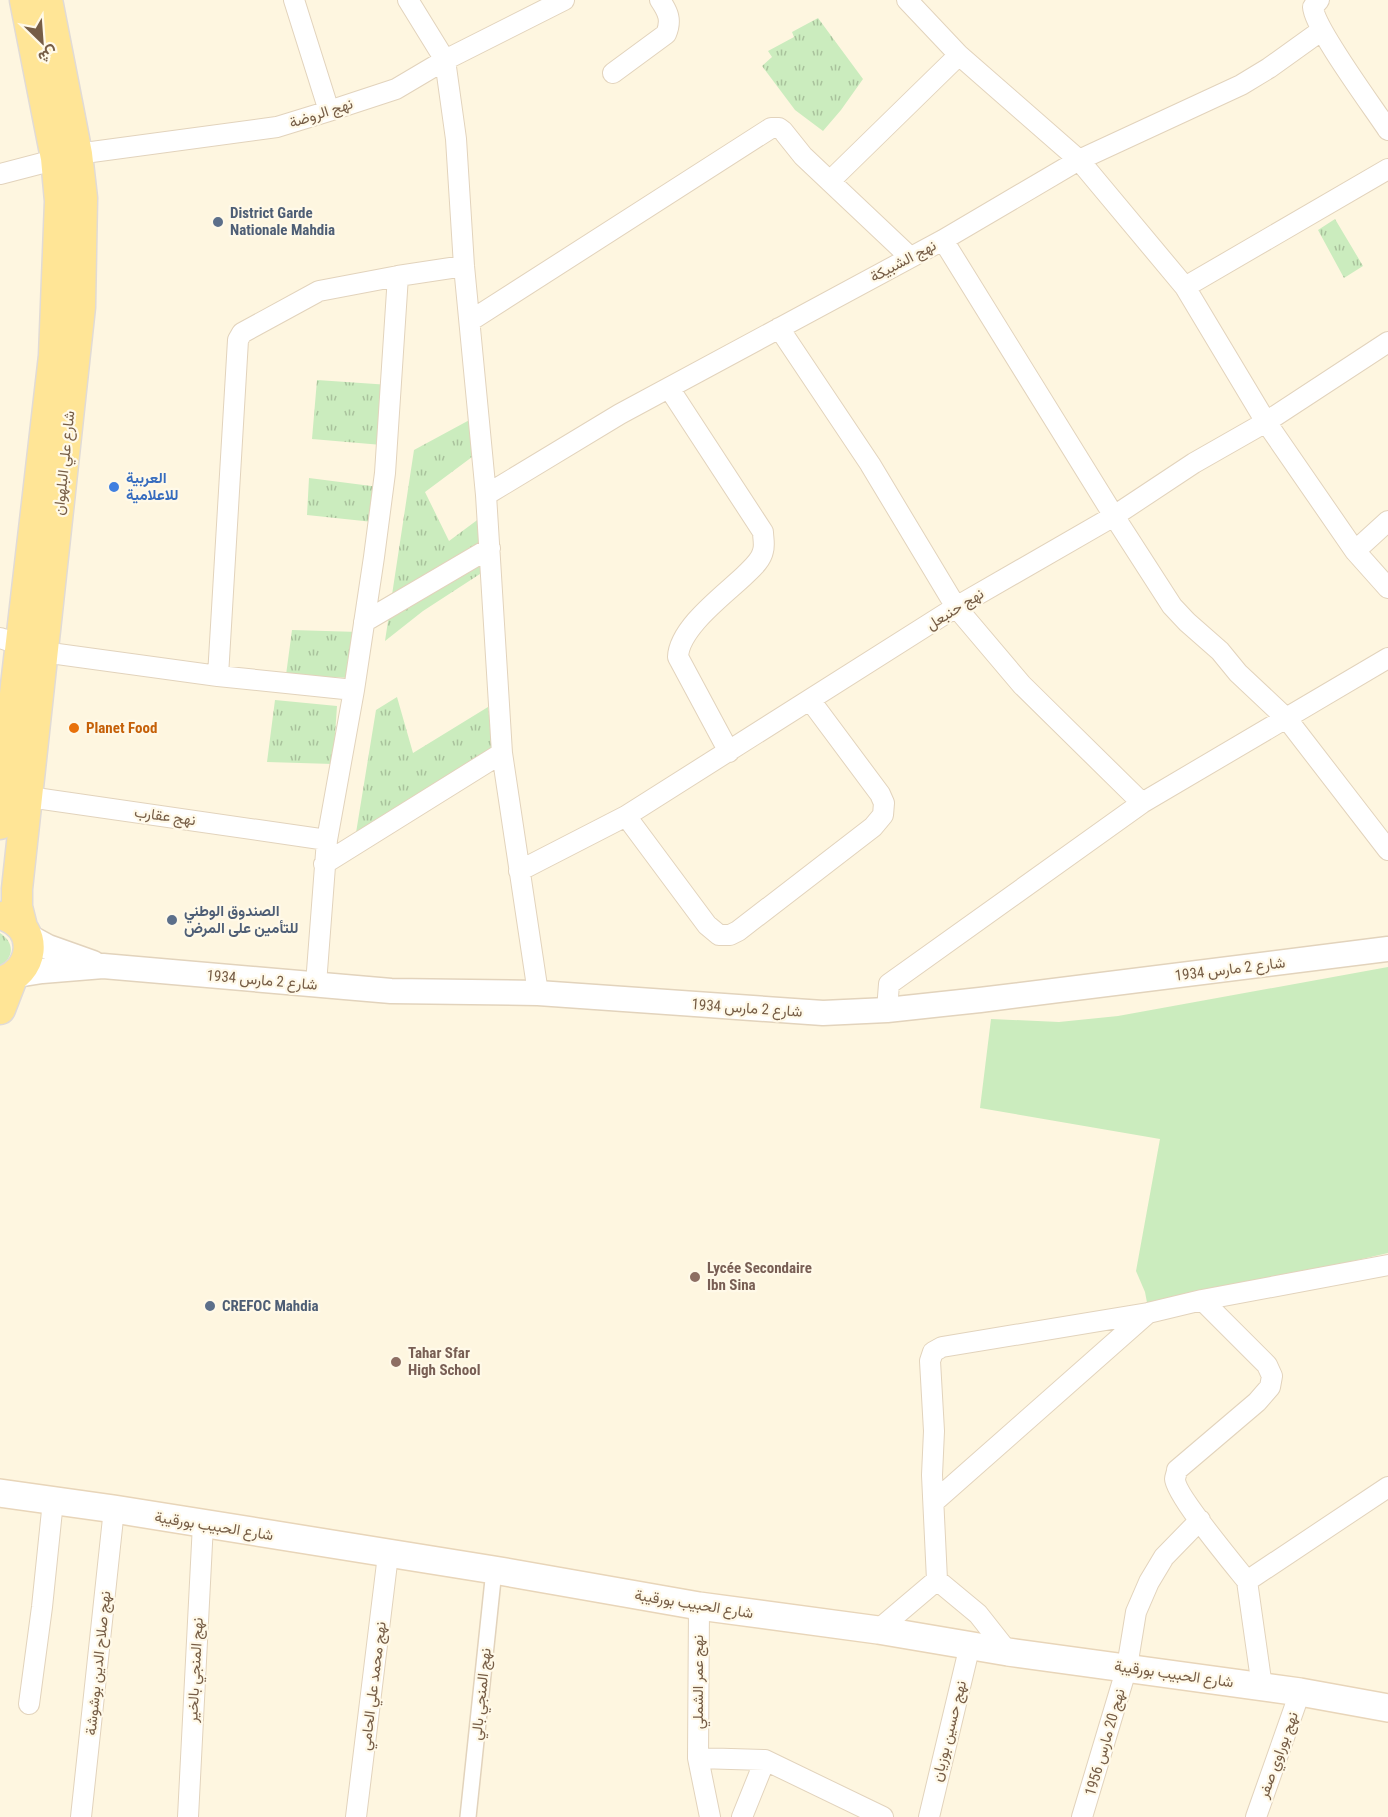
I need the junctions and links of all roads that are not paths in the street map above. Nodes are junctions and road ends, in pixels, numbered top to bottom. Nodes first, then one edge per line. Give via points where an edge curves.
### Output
1 (294, 0) edge
2 (408, 0) edge
3 (564, 0) edge
4 (660, 0) edge
5 (907, 0) edge
6 (1319, 0) edge
7 (45, 1) edge
8 (1322, 30) junction
9 (959, 55) junction
10 (445, 60) junction
11 (614, 73) dead end
12 (329, 111) junction
13 (1388, 130) edge
14 (67, 156) junction
15 (1079, 159) junction
16 (1388, 169) edge
17 (0, 174) edge
18 (830, 181) junction
19 (943, 240) junction
20 (909, 257) junction
21 (464, 266) junction
22 (398, 276) junction
23 (1185, 287) junction
24 (470, 321) junction
25 (778, 328) junction
26 (1388, 342) edge
27 (669, 388) junction
28 (1266, 422) junction
29 (486, 495) junction
30 (1114, 516) junction
31 (1388, 521) edge
32 (490, 548) junction
33 (1355, 551) junction
34 (1388, 588) edge
35 (956, 607) junction
36 (364, 622) junction
37 (21, 645) edge
38 (1388, 658) edge
39 (218, 676) junction
40 (354, 690) junction
41 (810, 700) junction
42 (1287, 719) junction
43 (729, 752) junction
44 (502, 753) junction
45 (15, 795) junction
46 (1142, 803) junction
47 (626, 816) junction
48 (0, 824) edge
49 (327, 840) junction
50 (1388, 850) edge
51 (324, 864) junction
52 (519, 871) junction
53 (16, 926) edge
54 (1388, 949) edge
55 (103, 966) junction
56 (9, 978) edge
57 (316, 984) junction
58 (538, 993) junction
59 (0, 1009) edge
60 (887, 1010) junction
61 (1388, 1265) edge
62 (1202, 1300) junction
63 (1148, 1313) junction
64 (1388, 1488) edge
65 (0, 1493) edge
66 (53, 1501) junction
67 (934, 1502) junction
68 (114, 1509) junction
69 (1200, 1520) junction
70 (203, 1524) junction
71 (388, 1555) junction
72 (494, 1570) junction
73 (937, 1580) junction
74 (1247, 1581) junction
75 (699, 1606) junction
76 (878, 1630) junction
77 (970, 1645) junction
78 (1008, 1652) junction
79 (1127, 1667) junction
80 (1262, 1687) junction
81 (1300, 1692) junction
82 (29, 1704) dead end
83 (1388, 1708) edge
84 (698, 1758) junction
85 (765, 1761) junction
86 (1090, 1814) edge
87 (81, 1817) edge
88 (188, 1817) edge
89 (356, 1817) edge
90 (468, 1817) edge
91 (710, 1817) edge
92 (742, 1817) edge
93 (883, 1817) edge
94 (929, 1817) edge
95 (1256, 1817) edge

1 - 12 street
2 - 10 street
3 - 10 street, نهج الروضة
4 - 11 street via 669,17 666,34
5 - 9 street
6 - 8 street via 1313,12
7 - 14 main road, شارع علي البلهوان
8 - 13 street
8 - 15 street, نهج الشبيكة via 1241,85
9 - 15 street
9 - 18 street
10 - 12 street, نهج الروضة via 396,89
10 - 21 street via 456,139
12 - 14 street, نهج الروضة via 277,127
14 - 17 street, نهج الروضة
14 - 37 main road, شارع علي البلهوان via 60,201 65,356
15 - 19 street, نهج الشبيكة
15 - 23 street
16 - 23 street
18 - 20 street
18 - 24 street via 783,131 771,128
19 - 20 street, نهج الشبيكة
19 - 30 street
20 - 25 street, نهج الشبيكة
21 - 22 street
21 - 24 street
22 - 36 street via 386,461
22 - 39 street via 319,291 242,333 238,340
23 - 28 street
24 - 29 street
25 - 27 street, نهج الشبيكة
25 - 35 street via 870,464
26 - 28 street, نهج حنبعل
27 - 29 street, نهج الشبيكة
27 - 43 street via 763,532 764,550 757,563 696,622 678,649 678,657
28 - 30 street, نهج حنبعل
28 - 33 street
29 - 32 street
30 - 35 street, نهج حنبعل
30 - 42 street via 1172,606
31 - 33 street
32 - 36 street
32 - 44 street
33 - 34 street
35 - 41 street, نهج حنبعل
35 - 46 street via 1022,685
36 - 40 street
37 - 39 street
37 - 45 main road, شارع علي البلهوان
38 - 42 street
39 - 40 street
40 - 49 street
41 - 43 street, نهج حنبعل
41 - 47 street via 880,794 883,815 873,827 738,931 719,935 708,925
42 - 46 street
42 - 50 street
43 - 47 street, نهج حنبعل
44 - 51 street
44 - 52 street
45 - 48 main road, شارع علي البلهوان
45 - 49 street, نهج عقارب
45 - 53 main road, شارع علي البلهوان
46 - 60 street via 889,984
47 - 52 street, نهج حنبعل
49 - 51 street
51 - 57 street
52 - 58 street
53 - 55 street, شارع 2 مارس 1934 via 48,947
53 - 56 main road, شارع علي البلهوان via 29,946 28,956 24,966
54 - 60 street, شارع 2 مارس 1934
55 - 56 street, شارع 2 مارس 1934
55 - 57 street, شارع 2 مارس 1934
56 - 59 main road, شارع علي البلهوان
57 - 58 street, شارع 2 مارس 1934 via 392,991
58 - 60 street, شارع 2 مارس 1934 via 823,1013
61 - 62 street
62 - 63 street
62 - 69 street via 1267,1365 1272,1376 1270,1387 1257,1402 1177,1470 1177,1488
63 - 67 street
63 - 67 street via 942,1347 933,1352 930,1361
64 - 74 street
65 - 66 main road, شارع الحبيب بورقيبة
66 - 68 main road, شارع الحبيب بورقيبة
66 - 82 street
67 - 73 street
68 - 70 main road, شارع الحبيب بورقيبة
68 - 87 street, نهج صلاح الدين بوشوشة
69 - 74 street
69 - 79 street, نهج 20 مارس 1956 via 1164,1557 1149,1582 1136,1612
70 - 71 main road, شارع الحبيب بورقيبة
70 - 88 street, نهج المنجي بالخير
71 - 72 main road, شارع الحبيب بورقيبة
71 - 89 street, نهج محمد علي الحامي
72 - 75 main road, شارع الحبيب بورقيبة
72 - 90 street, نهج المنجي بالي
73 - 76 street
73 - 78 street via 978,1614
74 - 80 street
75 - 76 main road, شارع الحبيب بورقيبة
75 - 84 street, نهج عمر الشملي
76 - 77 main road, شارع الحبيب بورقيبة
77 - 78 main road, شارع الحبيب بورقيبة
77 - 94 street, نهج حسين بوزيان
78 - 79 main road, شارع الحبيب بورقيبة
79 - 80 main road, شارع الحبيب بورقيبة
79 - 86 street, نهج 20 مارس 1956
80 - 81 main road, شارع الحبيب بورقيبة
81 - 83 main road, شارع الحبيب بورقيبة
81 - 95 street, نهج بوراوي صفر
84 - 85 street
84 - 91 street
85 - 92 street
85 - 93 street

